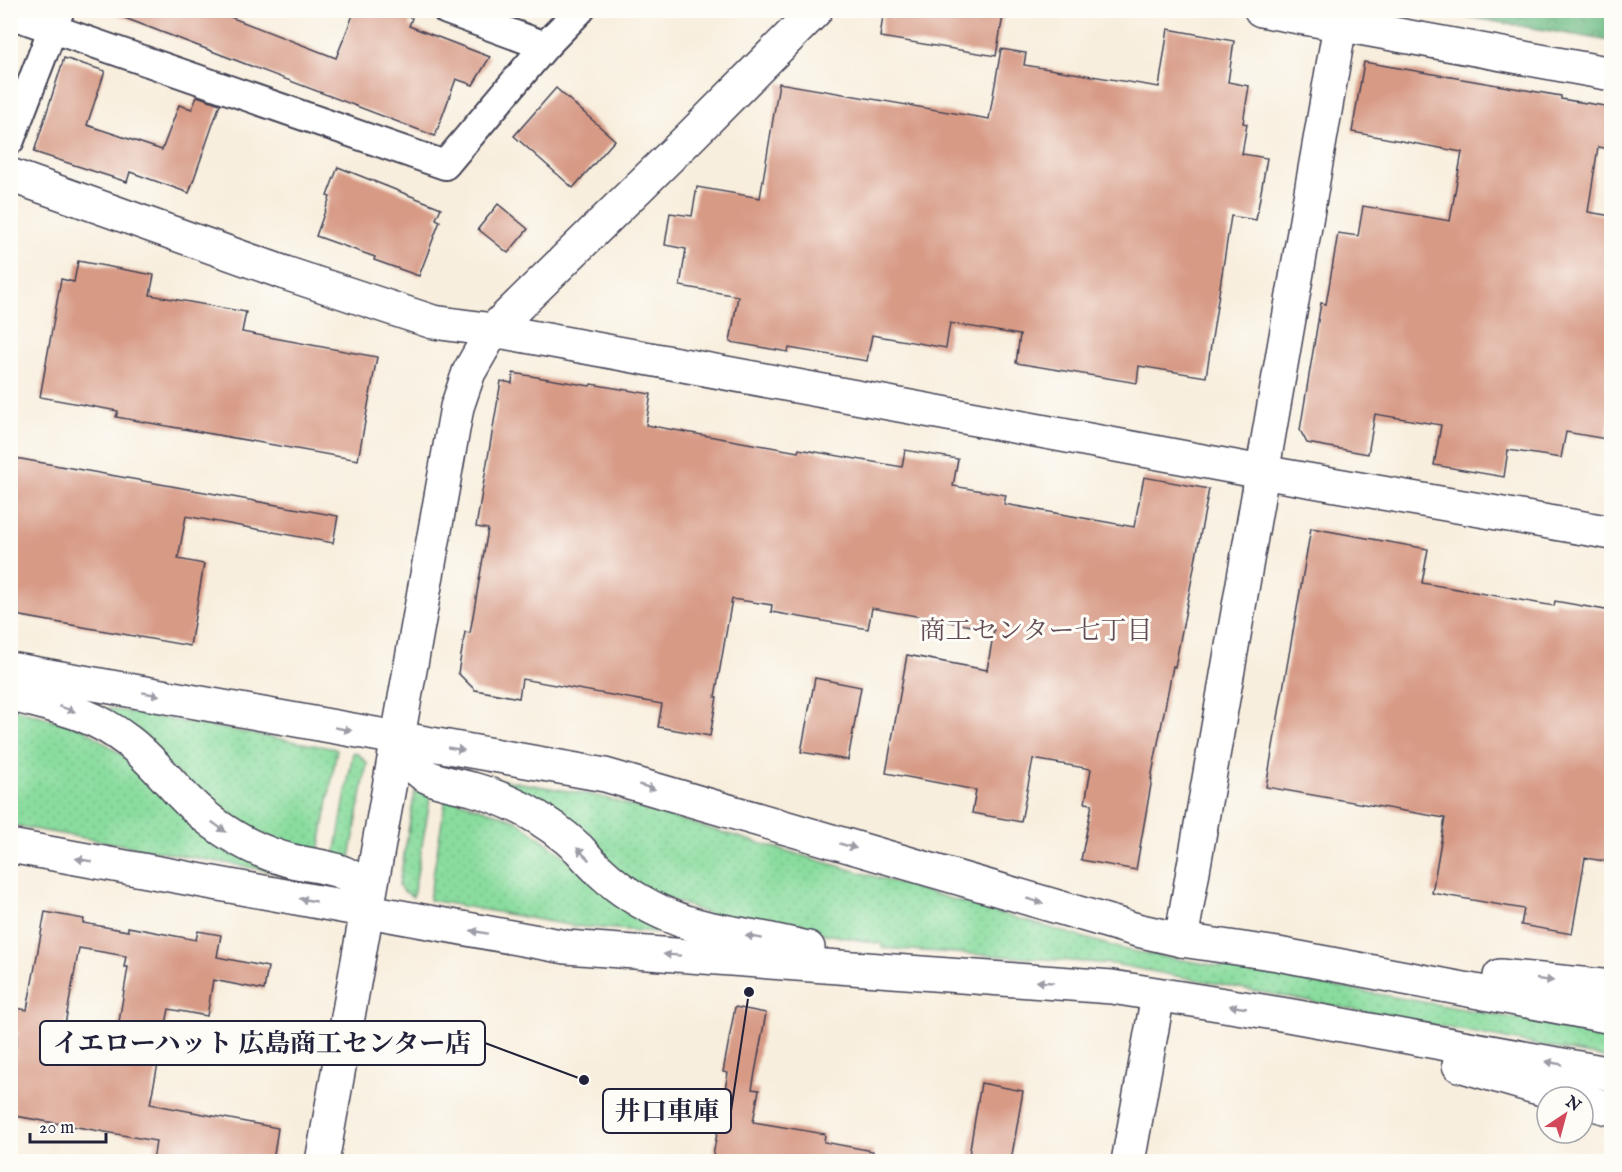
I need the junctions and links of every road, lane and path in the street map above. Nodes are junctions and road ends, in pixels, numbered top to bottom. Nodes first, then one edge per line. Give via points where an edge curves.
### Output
1 (447, 10) edge
2 (580, 10) edge
3 (816, 10) edge
4 (1261, 10) edge
5 (10, 14) edge
6 (56, 20) edge
7 (1340, 26) junction
8 (545, 45) junction
9 (1611, 74) edge
10 (10, 140) edge
11 (10, 176) edge
12 (493, 330) junction
13 (1262, 472) junction
14 (1611, 533) edge
15 (10, 669) edge
16 (10, 694) edge
17 (399, 739) junction
18 (10, 846) edge
19 (366, 911) junction
20 (1181, 940) junction
21 (1278, 954) junction
22 (934, 974) junction
23 (1611, 987) edge
24 (1158, 995) junction
25 (1287, 1015) junction
26 (1611, 1017) edge
27 (1611, 1074) edge
28 (1535, 1087) edge
29 (1595, 1104) edge
30 (1611, 1109) edge
31 (322, 1161) edge
32 (1128, 1161) edge

1 - 8 street
2 - 8 street
3 - 12 street
4 - 7 street
5 - 6 street
6 - 8 street via 445,165
6 - 10 street
7 - 9 street
7 - 13 street
11 - 12 street via 434,322
12 - 13 street
12 - 17 street via 469,372 457,407
13 - 14 street
13 - 20 street
15 -> 17 street
16 -> 19 street via 72,710 108,727 149,758 198,811 234,837 278,857 349,875 361,887
17 - 19 street
17 -> 20 street via 605,775
22 -> 17 street via 705,928 672,917 618,887 562,835 534,816 499,798 425,776 412,764
19 -> 18 street
22 -> 19 street via 566,947
19 - 31 street
20 - 21 street
21 -> 23 street
21 - 26 street
24 -> 22 street via 1112,987
25 -> 24 street
24 - 32 street
27 -> 25 street
25 - 28 street
29 - 30 street

